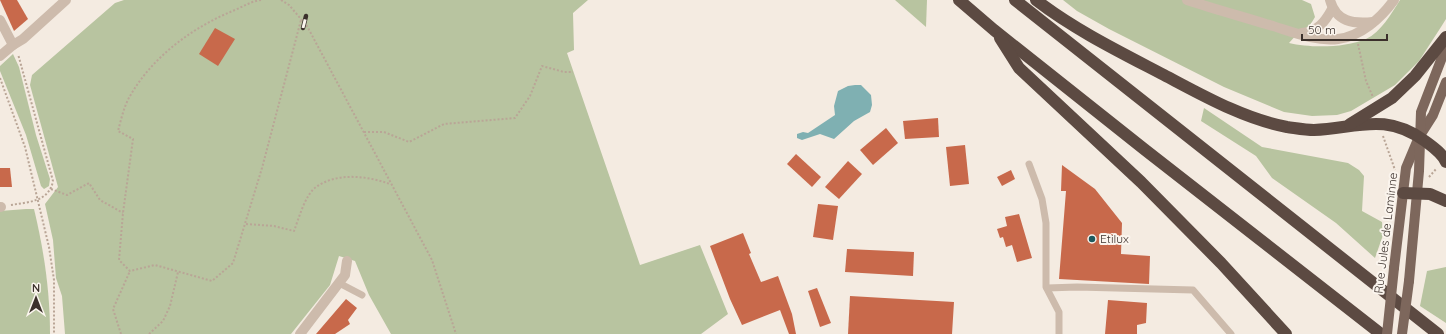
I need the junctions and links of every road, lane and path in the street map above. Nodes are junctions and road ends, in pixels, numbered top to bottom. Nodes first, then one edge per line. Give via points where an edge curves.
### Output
1 (66, 0) edge
2 (261, 0) edge
3 (281, 0) edge
4 (960, 0) edge
5 (1015, 0) edge
6 (1036, 0) edge
7 (1187, 0) edge
8 (1394, 0) edge
9 (1331, 4) edge
10 (0, 20) edge
11 (301, 20) junction
12 (1373, 22) junction
13 (994, 30) junction
14 (1298, 34) junction
15 (1446, 37) edge
16 (1358, 42) dead end
17 (13, 44) junction
18 (1446, 47) edge
19 (2, 54) edge
20 (573, 72) dead end
21 (0, 78) edge
22 (1446, 82) edge
23 (1377, 109) junction
24 (1380, 123) junction
25 (1347, 125) junction
26 (364, 132) junction
27 (1419, 137) junction
28 (1446, 162) edge
29 (1029, 164) dead end
30 (1394, 177) dead end
31 (392, 184) junction
32 (51, 189) junction
33 (1403, 193) junction
34 (1417, 193) junction
35 (39, 200) junction
36 (1446, 201) edge
37 (1, 207) edge
38 (123, 213) junction
39 (245, 224) junction
40 (348, 261) dead end
41 (130, 271) junction
42 (178, 272) junction
43 (339, 283) junction
44 (1047, 288) junction
45 (362, 295) dead end
46 (54, 334) edge
47 (121, 334) edge
48 (149, 334) edge
49 (300, 334) edge
50 (456, 334) edge
51 (1059, 334) edge
52 (1231, 334) edge
53 (1286, 334) edge
54 (1381, 334) edge
55 (1387, 334) edge
56 (1402, 334) edge
57 (1438, 334) edge

1 - 17 street via 23,39
2 - 38 path via 223,14 194,31 167,50 140,80 129,98 118,131 133,139
3 - 11 path via 289,5
4 - 13 highway
5 - 57 highway via 1070,46
6 - 25 highway via 1055,15 1104,44 1246,115 1285,126 1312,130
7 - 14 street
8 - 12 street
9 - 12 street via 1340,17 1355,24
9 - 14 street via 1326,21 1310,32
10 - 17 street
11 - 26 path via 307,26
11 - 39 path
12 - 14 street via 1355,34 1338,39
13 - 53 highway via 1019,68 1141,182
13 - 54 highway
15 - 23 highway via 1415,76
16 - 23 path via 1366,81
17 - 19 street
17 - 32 path via 21,61 32,111 53,181
18 - 27 main road, Rue Jules de Laminne via 1421,112
20 - 26 path via 542,66 530,96 515,118 444,124 409,142 384,132
21 - 35 path via 25,147
22 - 27 main road, Rue Jules de Laminne
23 - 25 highway
24 - 25 highway
24 - 27 highway via 1399,126
24 - 30 path via 1395,170
26 - 31 path
27 - 28 highway via 1437,150
27 - 33 main road, Rue Jules de Laminne via 1406,168
27 - 34 main road, Rue Jules de Laminne
29 - 44 lane via 1042,199 1046,223
31 - 39 path via 357,176 334,179 316,187 302,207 294,231 274,226
31 - 50 path via 432,260
32 - 35 path
32 - 38 path via 68,195 90,183 100,200
33 - 34 highway
33 - 55 main road, Rue Jules de Laminne, bridge
34 - 36 highway via 1430,194
34 - 56 main road, Rue Jules de Laminne, bridge
35 - 37 path
35 - 46 path via 54,280
38 - 41 path via 119,260
39 - 42 path via 233,263 212,281
40 - 43 street via 345,276
41 - 42 path via 155,265
41 - 47 path via 113,309
42 - 48 path via 170,306 163,321
43 - 45 lane
43 - 49 street
44 - 51 lane via 1060,312
44 - 52 lane via 1193,290

